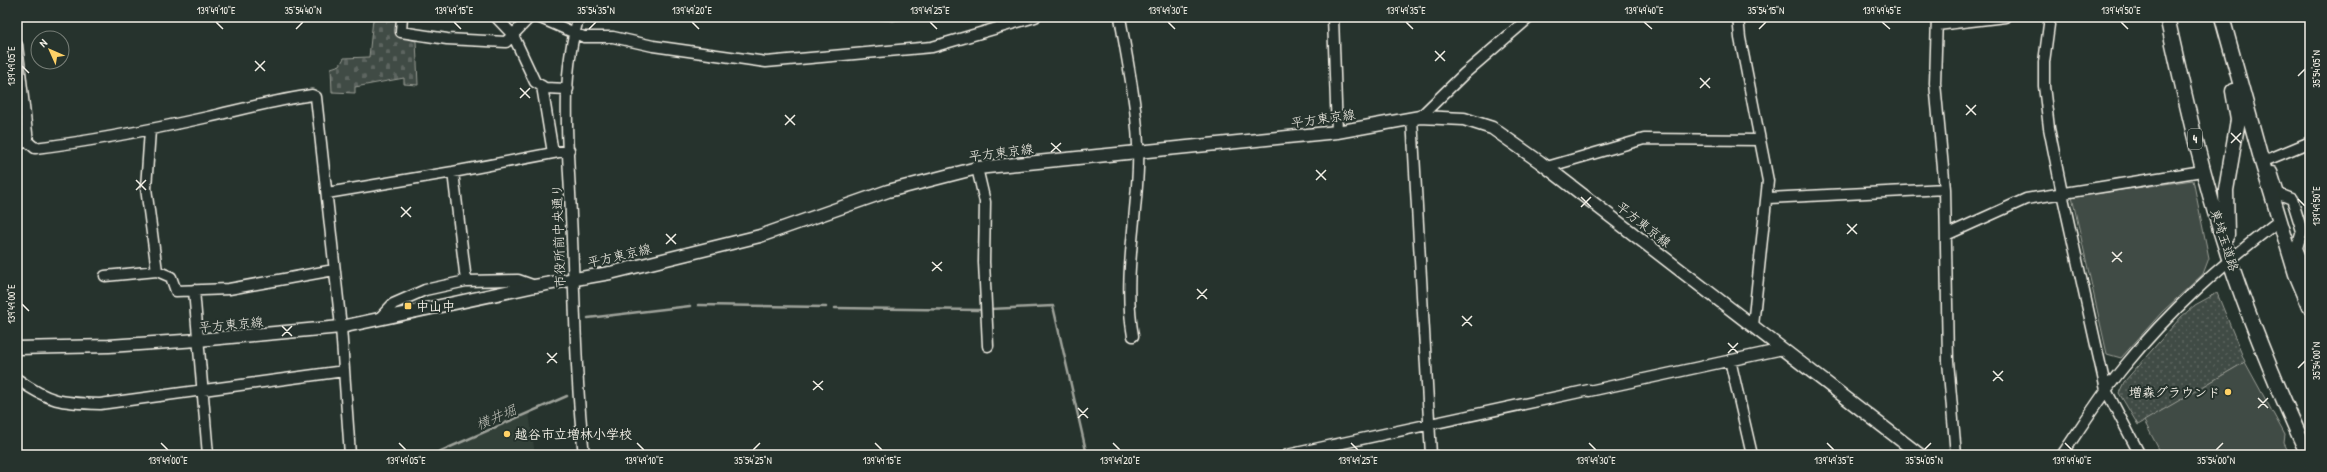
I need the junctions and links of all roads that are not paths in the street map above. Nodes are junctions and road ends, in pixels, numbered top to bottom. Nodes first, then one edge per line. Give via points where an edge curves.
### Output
1 (402, 17) edge
2 (496, 17) edge
3 (530, 17) edge
4 (538, 17) edge
5 (579, 17) edge
6 (1035, 17) edge
7 (1120, 17) edge
8 (1333, 17) edge
9 (1530, 17) edge
10 (1738, 17) edge
11 (2005, 17) edge
12 (2050, 17) edge
13 (2167, 17) edge
14 (2222, 17) edge
15 (1937, 21) edge
16 (574, 32) junction
17 (513, 35) junction
18 (17, 44) edge
19 (2231, 55) junction
20 (542, 86) junction
21 (568, 89) junction
22 (1416, 117) junction
23 (150, 130) junction
24 (1337, 132) junction
25 (1760, 140) junction
26 (28, 142) junction
27 (2310, 142) edge
28 (17, 143) edge
29 (568, 150) junction
30 (1138, 152) junction
31 (553, 153) junction
32 (2265, 161) junction
33 (1547, 167) junction
34 (978, 168) junction
35 (453, 172) junction
36 (2196, 172) dead end
37 (1945, 189) junction
38 (327, 193) junction
39 (2062, 193) junction
40 (1768, 198) junction
41 (2280, 220) junction
42 (1946, 236) junction
43 (2229, 259) junction
44 (334, 270) junction
45 (157, 272) junction
46 (105, 276) dead end
47 (572, 280) junction
48 (2310, 280) edge
49 (466, 281) junction
50 (535, 286) junction
51 (194, 290) junction
52 (2310, 307) edge
53 (379, 319) junction
54 (1753, 326) junction
55 (341, 327) junction
56 (1133, 336) dead end
57 (198, 340) junction
58 (988, 346) dead end
59 (17, 348) edge
60 (1783, 350) junction
61 (1730, 360) junction
62 (344, 371) junction
63 (17, 379) edge
64 (204, 390) junction
65 (2106, 390) junction
66 (1430, 424) junction
67 (208, 455) edge
68 (350, 455) edge
69 (584, 455) edge
70 (1287, 455) edge
71 (1431, 455) edge
72 (1752, 455) edge
73 (1920, 455) edge
74 (1956, 455) edge
75 (2062, 455) edge
76 (2140, 455) edge
77 (2308, 455) edge

1 - 17 street via 401,32 447,39 506,42
2 - 17 street
3 - 17 street
4 - 16 street
5 - 16 street, 市役所前中央通り
6 - 16 street via 932,47 766,62 652,46 613,37 584,37
7 - 30 street
8 - 24 street
9 - 22 street
10 - 25 street
11 - 15 street
12 - 39 street via 2044,62 2044,86 2049,128
13 - 43 highway, 東埼玉道路 / 4 via 2187,111
14 - 19 highway
15 - 37 street via 1935,83
16 - 21 street, 市役所前中央通り
17 - 20 street via 531,76
18 - 26 street
19 - 32 highway
19 - 43 highway via 2233,93 2238,120 2226,190
20 - 21 street via 554,90
20 - 31 street
21 - 29 street, 市役所前中央通り
22 - 24 main road, 平方東京線
22 - 33 main road, 平方東京線 via 1464,119 1492,128
22 - 66 street
23 - 26 street via 35,148
23 - 38 street via 272,100 312,95 316,97
23 - 45 street via 146,188
24 - 30 main road, 平方東京線
25 - 33 street via 1644,139
25 - 40 street via 1768,182
26 - 28 street
27 - 32 street
29 - 31 street
29 - 47 street, 市役所前中央通り
30 - 34 main road, 平方東京線
30 - 56 street via 1128,310
31 - 35 street
32 - 41 highway
32 - 48 street via 2279,194 2292,199 2302,231 2298,248
33 - 54 main road, 平方東京線
34 - 47 main road, 平方東京線 via 888,191 760,236
34 - 58 street via 985,202 984,262
35 - 38 street
35 - 49 street
36 - 39 street
37 - 40 street
37 - 42 street
38 - 44 street
39 - 42 street via 2026,200
39 - 65 street
40 - 54 street
41 - 43 street
41 - 52 highway via 2296,274
42 - 74 street via 1950,412
43 - 65 street via 2159,325
43 - 77 highway, 東埼玉道路 / 4 via 2282,399
44 - 51 street via 229,289
44 - 55 street
45 - 46 street
45 - 51 street via 171,276 176,291
47 - 50 main road, 平方東京線
47 - 69 street, 市役所前中央通り
49 - 50 street via 518,280
49 - 53 street via 426,290 393,304
50 - 53 main road, 平方東京線
51 - 57 street
53 - 55 main road, 平方東京線
54 - 60 main road, 平方東京線
55 - 57 main road, 平方東京線
55 - 62 street
57 - 59 main road, 平方東京線 via 109,346
57 - 64 street
60 - 61 street
60 - 73 main road, 平方東京線
61 - 66 street
61 - 72 street
62 - 64 street
62 - 68 street
63 - 64 street via 37,394 65,403 100,404
64 - 67 street
65 - 75 street
65 - 76 street
66 - 70 street
66 - 71 street

